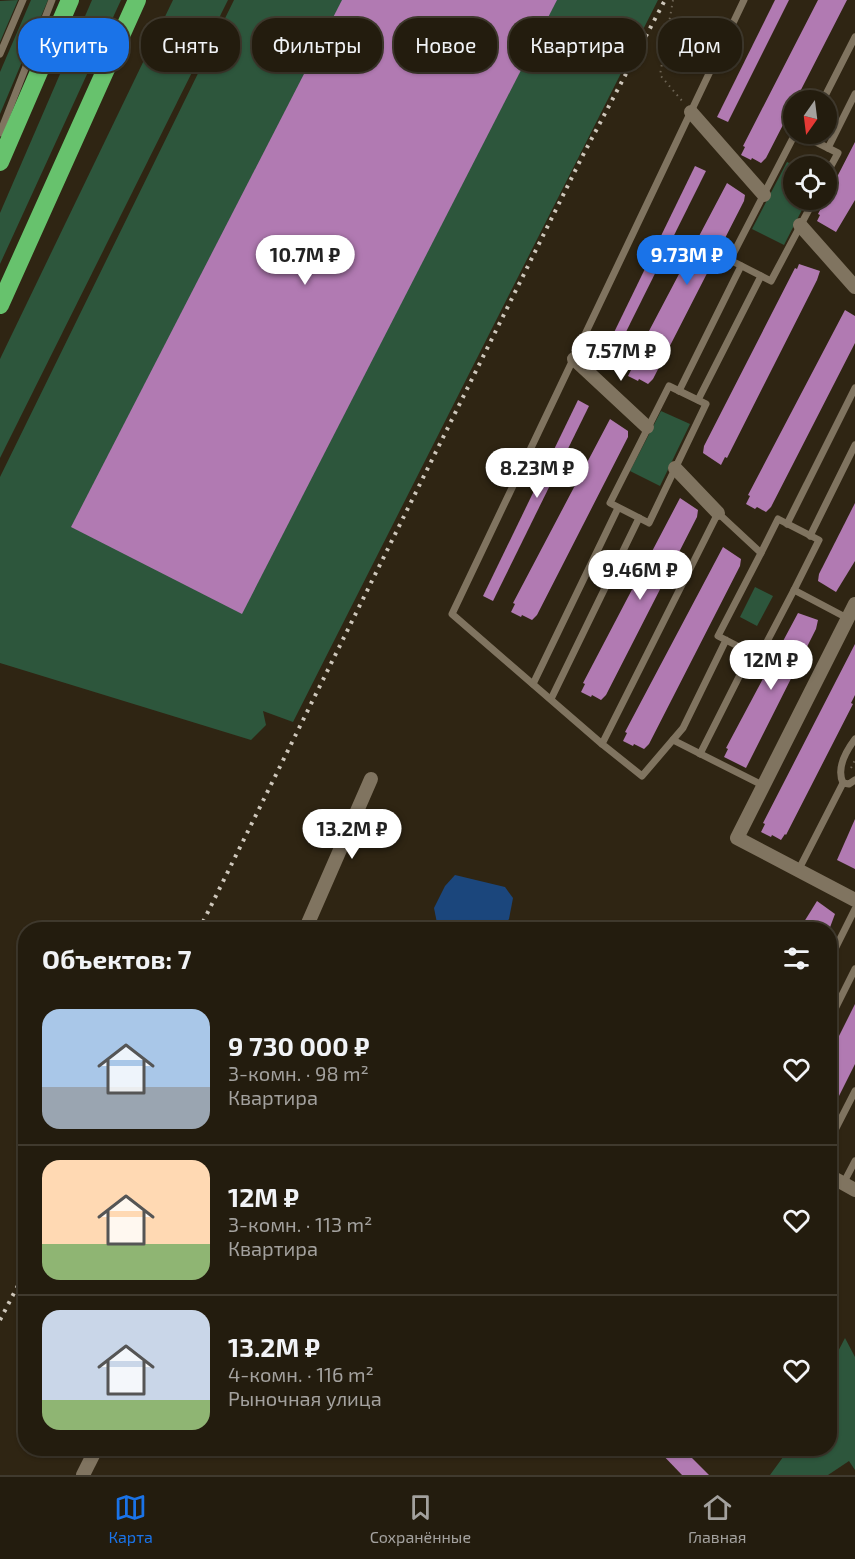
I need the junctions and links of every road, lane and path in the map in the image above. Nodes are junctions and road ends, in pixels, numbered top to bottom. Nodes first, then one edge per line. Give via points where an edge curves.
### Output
1 (23, 0) edge
2 (52, 0) edge
3 (70, 0) edge
4 (137, 0) edge
5 (673, 0) edge
6 (744, 0) edge
7 (855, 37) edge
8 (0, 54) edge
9 (828, 90) edge
10 (855, 94) edge
11 (691, 111) junction
12 (0, 133) edge
13 (790, 144) edge
14 (821, 144) edge
15 (828, 148) junction
16 (836, 156) edge
17 (0, 162) edge
18 (764, 195) junction
19 (808, 210) edge
20 (800, 225) junction
21 (741, 266) junction
22 (761, 276) junction
23 (855, 287) edge
24 (0, 305) edge
25 (574, 359) junction
26 (855, 388) edge
27 (679, 391) junction
28 (698, 400) junction
29 (647, 427) junction
30 (855, 445) edge
31 (675, 468) junction
32 (618, 508) junction
33 (718, 513) junction
34 (639, 518) junction
35 (787, 524) junction
36 (810, 536) junction
37 (760, 553) junction
38 (794, 590) junction
39 (855, 604) edge
40 (847, 618) junction
41 (726, 640) junction
42 (751, 653) junction
43 (533, 684) junction
44 (551, 699) junction
45 (855, 739) edge
46 (673, 740) junction
47 (602, 744) junction
48 (700, 754) junction
49 (371, 779) dead end
50 (855, 780) edge
51 (843, 783) junction
52 (764, 786) junction
53 (798, 871) junction
54 (855, 900) edge
55 (855, 909) edge
56 (309, 922) edge
57 (837, 945) edge
58 (855, 969) edge
59 (837, 1005) edge
60 (855, 1091) edge
61 (837, 1126) edge
62 (855, 1161) edge
63 (849, 1187) edge
64 (92, 1456) edge
65 (83, 1475) edge

1 - 8 lane
2 - 12 lane
3 - 17 highway
4 - 24 highway
5 - 11 path via 660,75
6 - 11 lane
7 - 9 lane
10 - 15 lane
11 - 18 street
11 - 25 lane
13 - 18 lane
14 - 15 lane
15 - 16 lane via 838,153
18 - 21 lane via 730,260
19 - 20 lane
20 - 22 lane via 771,281
20 - 23 street
21 - 22 lane
21 - 27 lane
22 - 28 lane
25 - 29 street
25 - 43 lane via 452,614
26 - 35 lane
27 - 28 lane
27 - 29 lane via 669,386
28 - 31 lane via 706,404
29 - 32 lane via 610,503
30 - 36 lane
31 - 33 street
31 - 34 lane via 649,523
32 - 34 lane
32 - 43 lane
33 - 37 lane
33 - 47 lane
34 - 44 lane
35 - 36 lane
35 - 37 lane via 778,519
36 - 38 lane via 819,540
37 - 41 lane via 718,636
38 - 40 lane
38 - 42 lane via 759,657
39 - 40 street
40 - 52 street
41 - 42 lane
41 - 46 lane via 683,728
42 - 48 lane
43 - 44 lane
44 - 47 lane
45 - 51 lane via 841,766
46 - 47 lane via 642,776
46 - 48 lane
48 - 52 lane
49 - 56 street
50 - 51 lane
51 - 53 lane
52 - 53 street via 737,838
53 - 54 street
55 - 57 lane
58 - 59 lane
60 - 61 lane
62 - 63 lane
64 - 65 street

